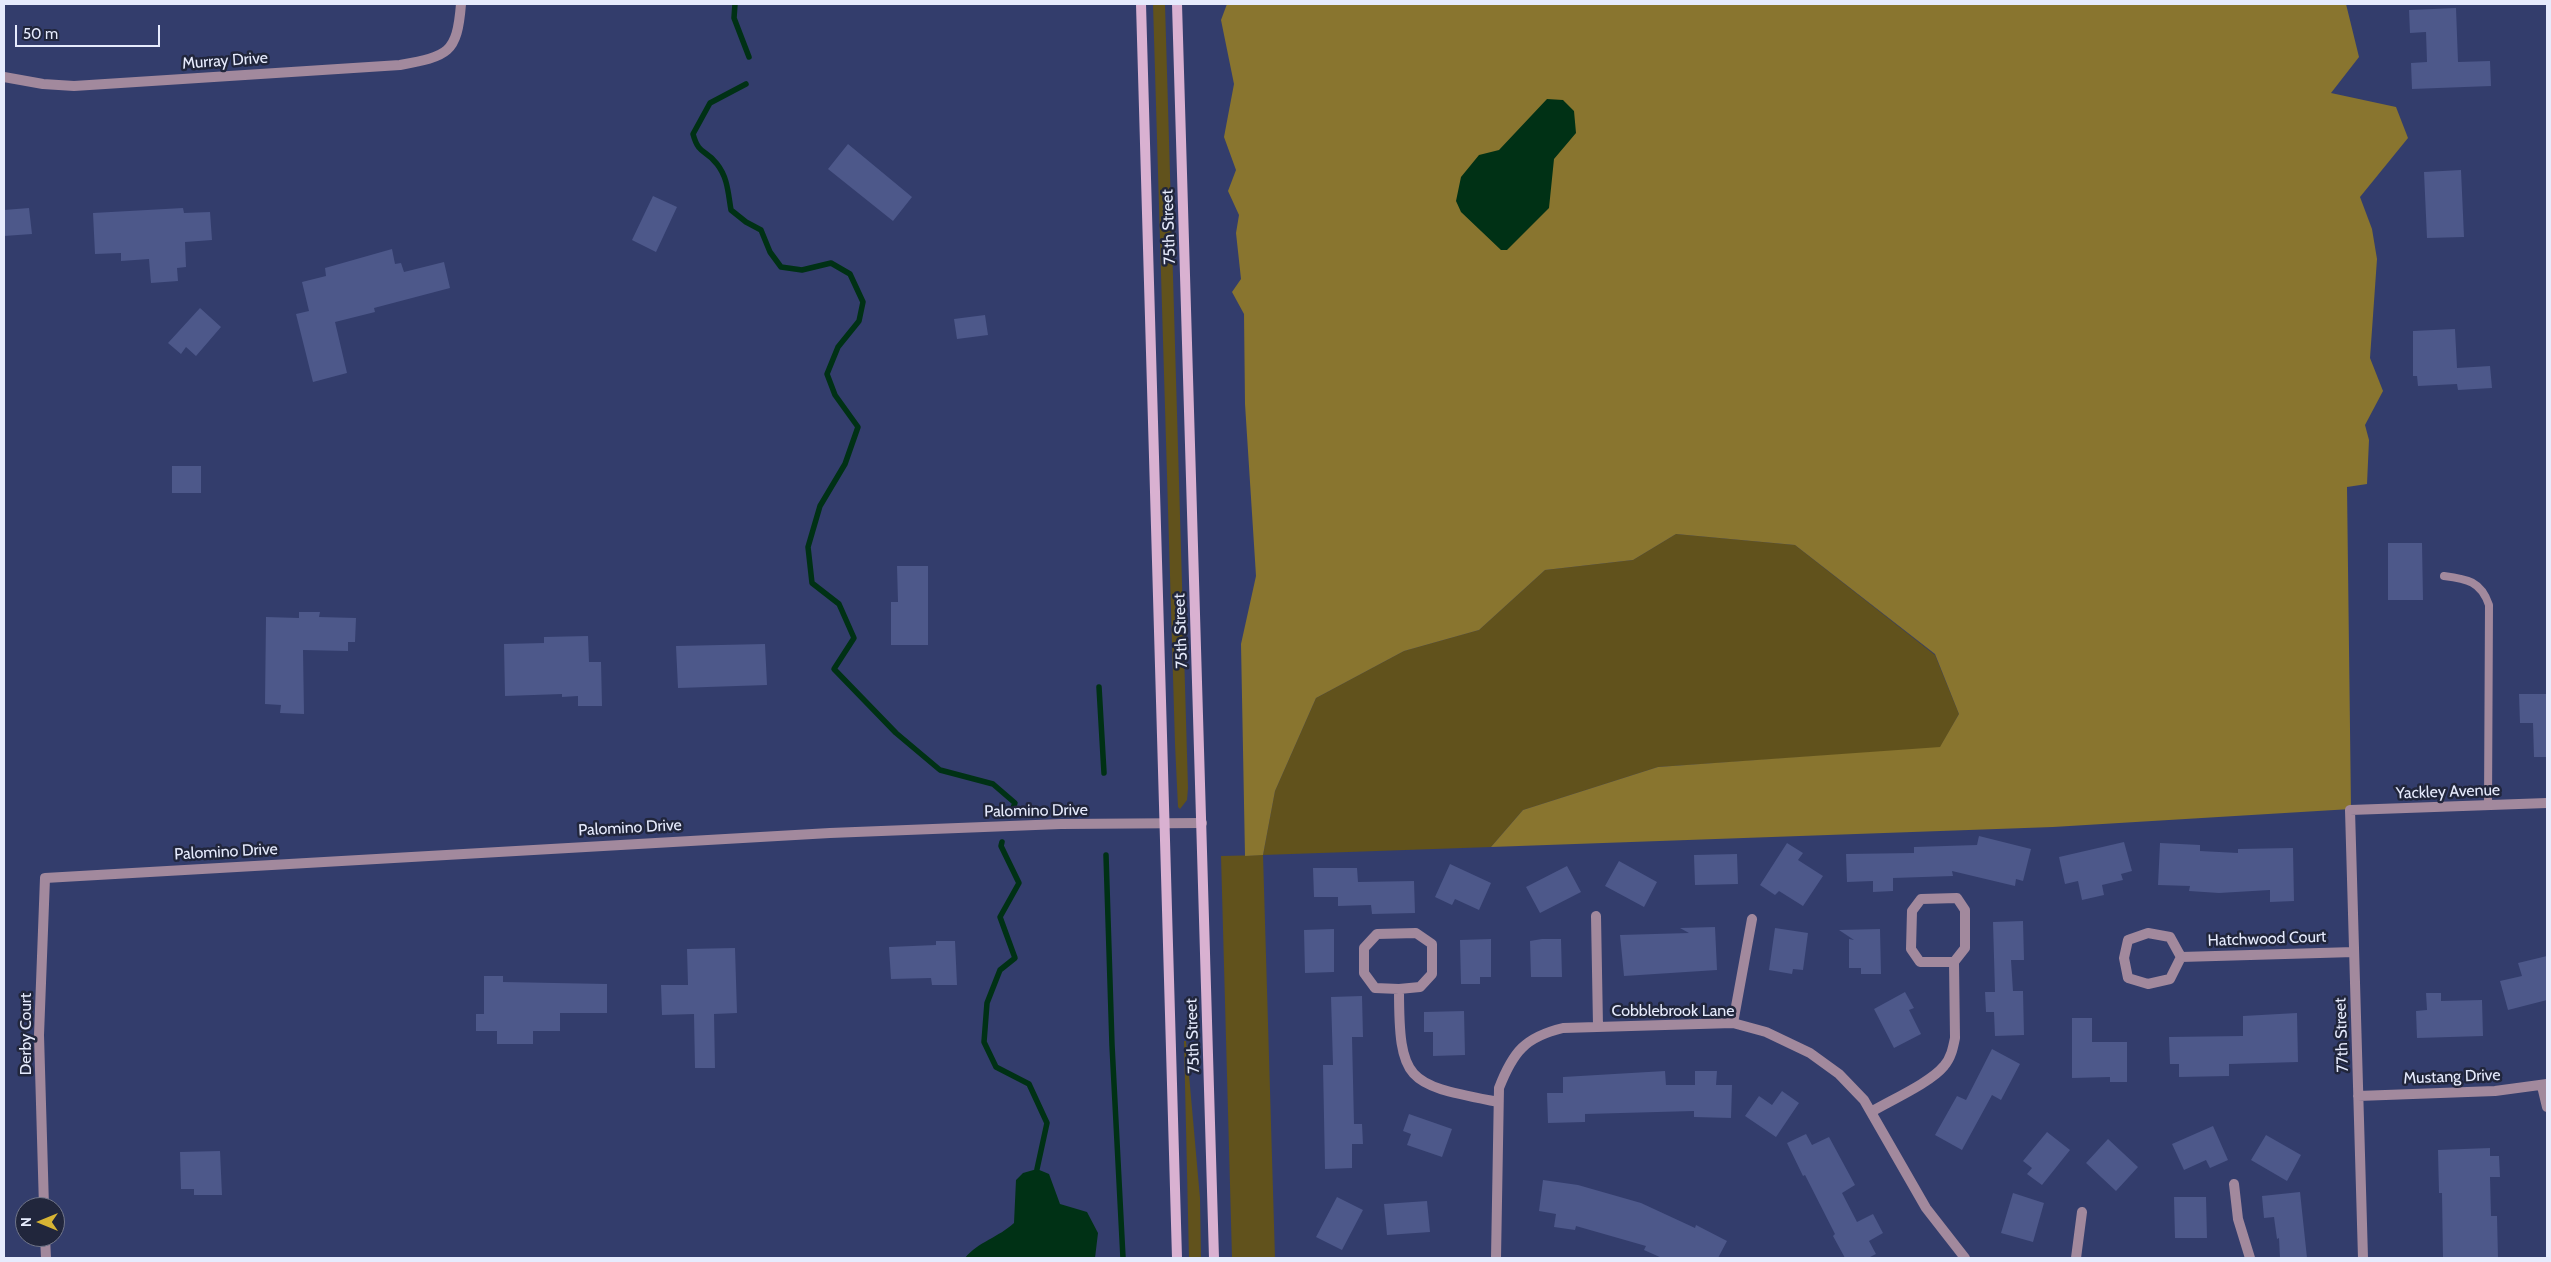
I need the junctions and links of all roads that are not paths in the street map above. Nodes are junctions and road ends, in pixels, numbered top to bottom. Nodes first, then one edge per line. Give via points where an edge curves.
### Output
1 (461, 4) edge
2 (1141, 4) edge
3 (1177, 4) edge
4 (4, 77) edge
5 (2444, 576) dead end
6 (2547, 803) edge
7 (2488, 806) junction
8 (2350, 810) joint
9 (1202, 823) junction
10 (1166, 825) junction
11 (61, 876) joint
12 (1596, 916) dead end
13 (1752, 919) dead end
14 (2354, 952) junction
15 (2181, 957) junction
16 (1954, 962) junction
17 (1399, 989) junction
18 (1734, 1023) junction
19 (1598, 1026) junction
20 (2545, 1085) edge
21 (2358, 1096) junction
22 (1498, 1102) junction
23 (2547, 1107) edge
24 (1871, 1112) junction
25 (2234, 1184) dead end
26 (44, 1197) edge
27 (2082, 1212) dead end
28 (1177, 1258) edge
29 (1214, 1258) edge
30 (1496, 1258) edge
31 (1965, 1258) edge
32 (2076, 1258) edge
33 (2250, 1258) edge
34 (2363, 1258) edge

1 - 4 street, Murray Drive via 457,37 446,52 427,60 400,65 84,85 43,84
2 - 10 main road, 75th Street
3 - 9 main road, 75th Street
5 - 7 lane via 2463,578 2476,584 2485,593 2489,605
6 - 7 street, Yackley Avenue
7 - 8 street, Yackley Avenue
8 - 14 street, 77th Street
9 - 10 street, Palomino Drive
9 - 29 main road, 75th Street
10 - 11 street, Palomino Drive via 1061,824 820,833
10 - 28 main road, 75th Street
11 - 26 street, Derby Court via 45,878 39,1035
12 - 19 street
13 - 18 street
14 - 15 street, Hatchwood Court
14 - 21 street, 77th Street
15 - 15 street via 2170,979 2148,984 2128,978 2124,958 2128,940 2148,933 2170,937
16 - 16 street via 1965,948 1965,910 1957,898 1921,899 1912,911 1911,949 1920,962
16 - 24 street via 1955,1038 1949,1058 1936,1073
17 - 17 street via 1420,987 1432,974 1432,944 1416,933 1377,934 1364,948 1364,973 1376,988
17 - 22 street via 1400,1045 1409,1070 1431,1087
18 - 19 street, Cobblebrook Lane
18 - 24 street, Cobblebrook Lane via 1773,1035 1810,1053 1855,1089
19 - 22 street, Cobblebrook Lane via 1542,1033 1526,1044 1508,1066 1499,1088
20 - 21 street, Mustang Drive via 2495,1091
20 - 23 street
21 - 34 street, 77th Street
22 - 30 street, Cobblebrook Lane
24 - 31 street, Cobblebrook Lane via 1926,1208
25 - 33 street via 2238,1219
27 - 32 street

